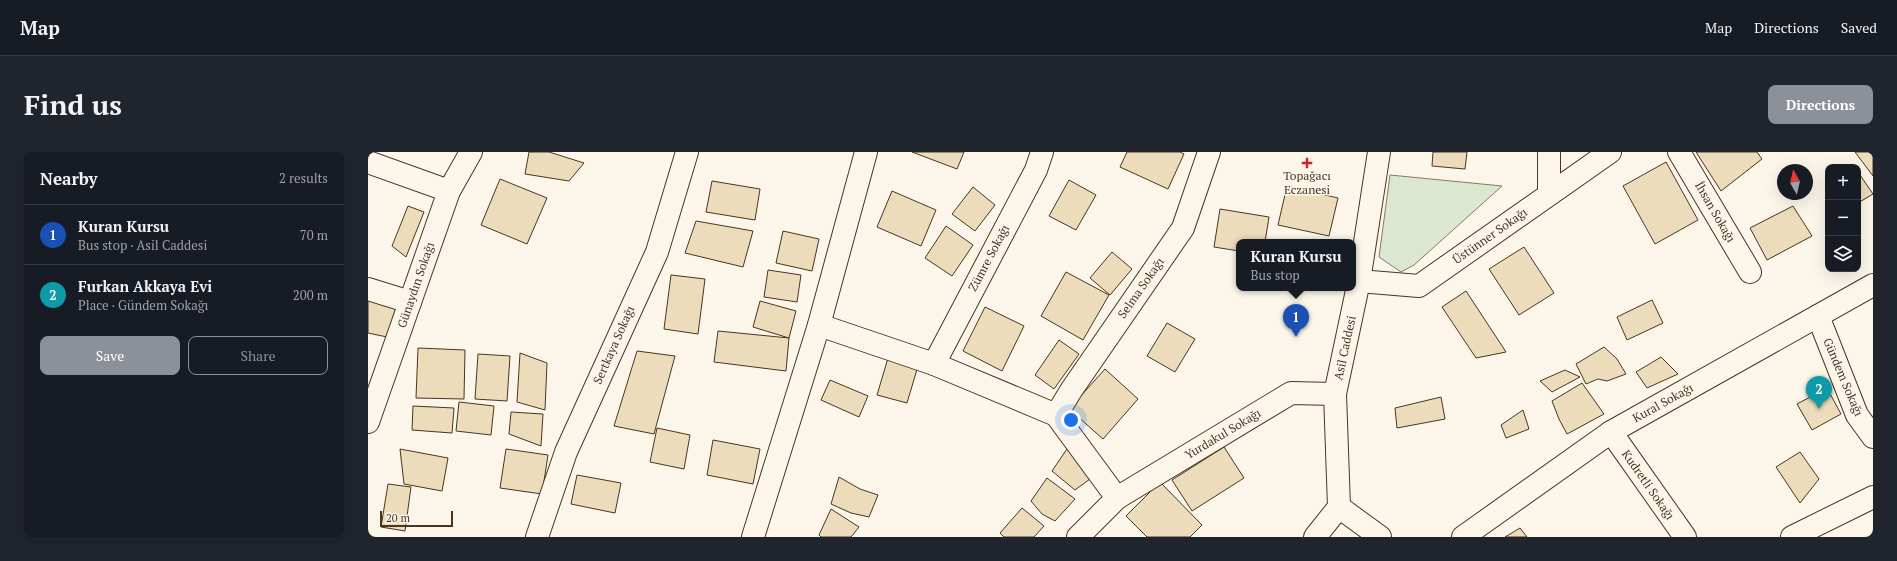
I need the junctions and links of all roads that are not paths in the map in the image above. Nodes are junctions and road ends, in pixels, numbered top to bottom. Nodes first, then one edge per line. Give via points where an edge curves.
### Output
1 (471, 152) edge
2 (686, 152) edge
3 (866, 152) edge
4 (1042, 152) edge
5 (1209, 152) edge
6 (1379, 152) edge
7 (1549, 152) edge
8 (1610, 152) edge
9 (1679, 152) edge
10 (368, 162) edge
11 (449, 191) junction
12 (1549, 194) junction
13 (1750, 272) dead end
14 (1359, 281) junction
15 (1873, 285) edge
16 (368, 289) edge
17 (410, 302) junction
18 (1818, 316) junction
19 (818, 325) junction
20 (934, 364) junction
21 (1335, 394) junction
22 (1056, 415) junction
23 (368, 422) edge
24 (1611, 432) junction
25 (1873, 436) edge
26 (1873, 497) edge
27 (1117, 498) junction
28 (1339, 507) junction
29 (537, 537) edge
30 (753, 537) edge
31 (1078, 537) edge
32 (1314, 537) edge
33 (1380, 537) edge
34 (1463, 537) edge
35 (1685, 537) edge
36 (1792, 537) edge

1 - 11 street, Günaydın Sokağı
2 - 29 street, Sertkaya Sokağı via 657,252 566,452
3 - 19 street
4 - 20 street, Zümre Sokağı via 1036,170
5 - 22 street, Selma Sokağı via 1183,228
6 - 14 street, Asil Caddesi
7 - 12 street
8 - 12 street, Üstünner Sokağı
9 - 13 street, İhsan Sokağı
10 - 11 street
11 - 17 street, Günaydın Sokağı
12 - 14 street, Üstünner Sokağı via 1419,286
14 - 21 street, Asil Caddesi
15 - 18 street, Kural Sokağı
16 - 17 street
17 - 23 street, Günaydın Sokağı
18 - 24 street, Kural Sokağı
18 - 25 street, Gündem Sokağı via 1857,415
19 - 20 street
19 - 30 street
20 - 22 street
21 - 27 street, Yurdakul Sokağı via 1291,393
21 - 28 street, Asil Caddesi
22 - 27 street
24 - 34 street, Kural Sokağı
24 - 35 street, Kudretli Sokağı
26 - 36 street
27 - 31 street, Yurdakul Sokağı
28 - 32 street
28 - 33 street

